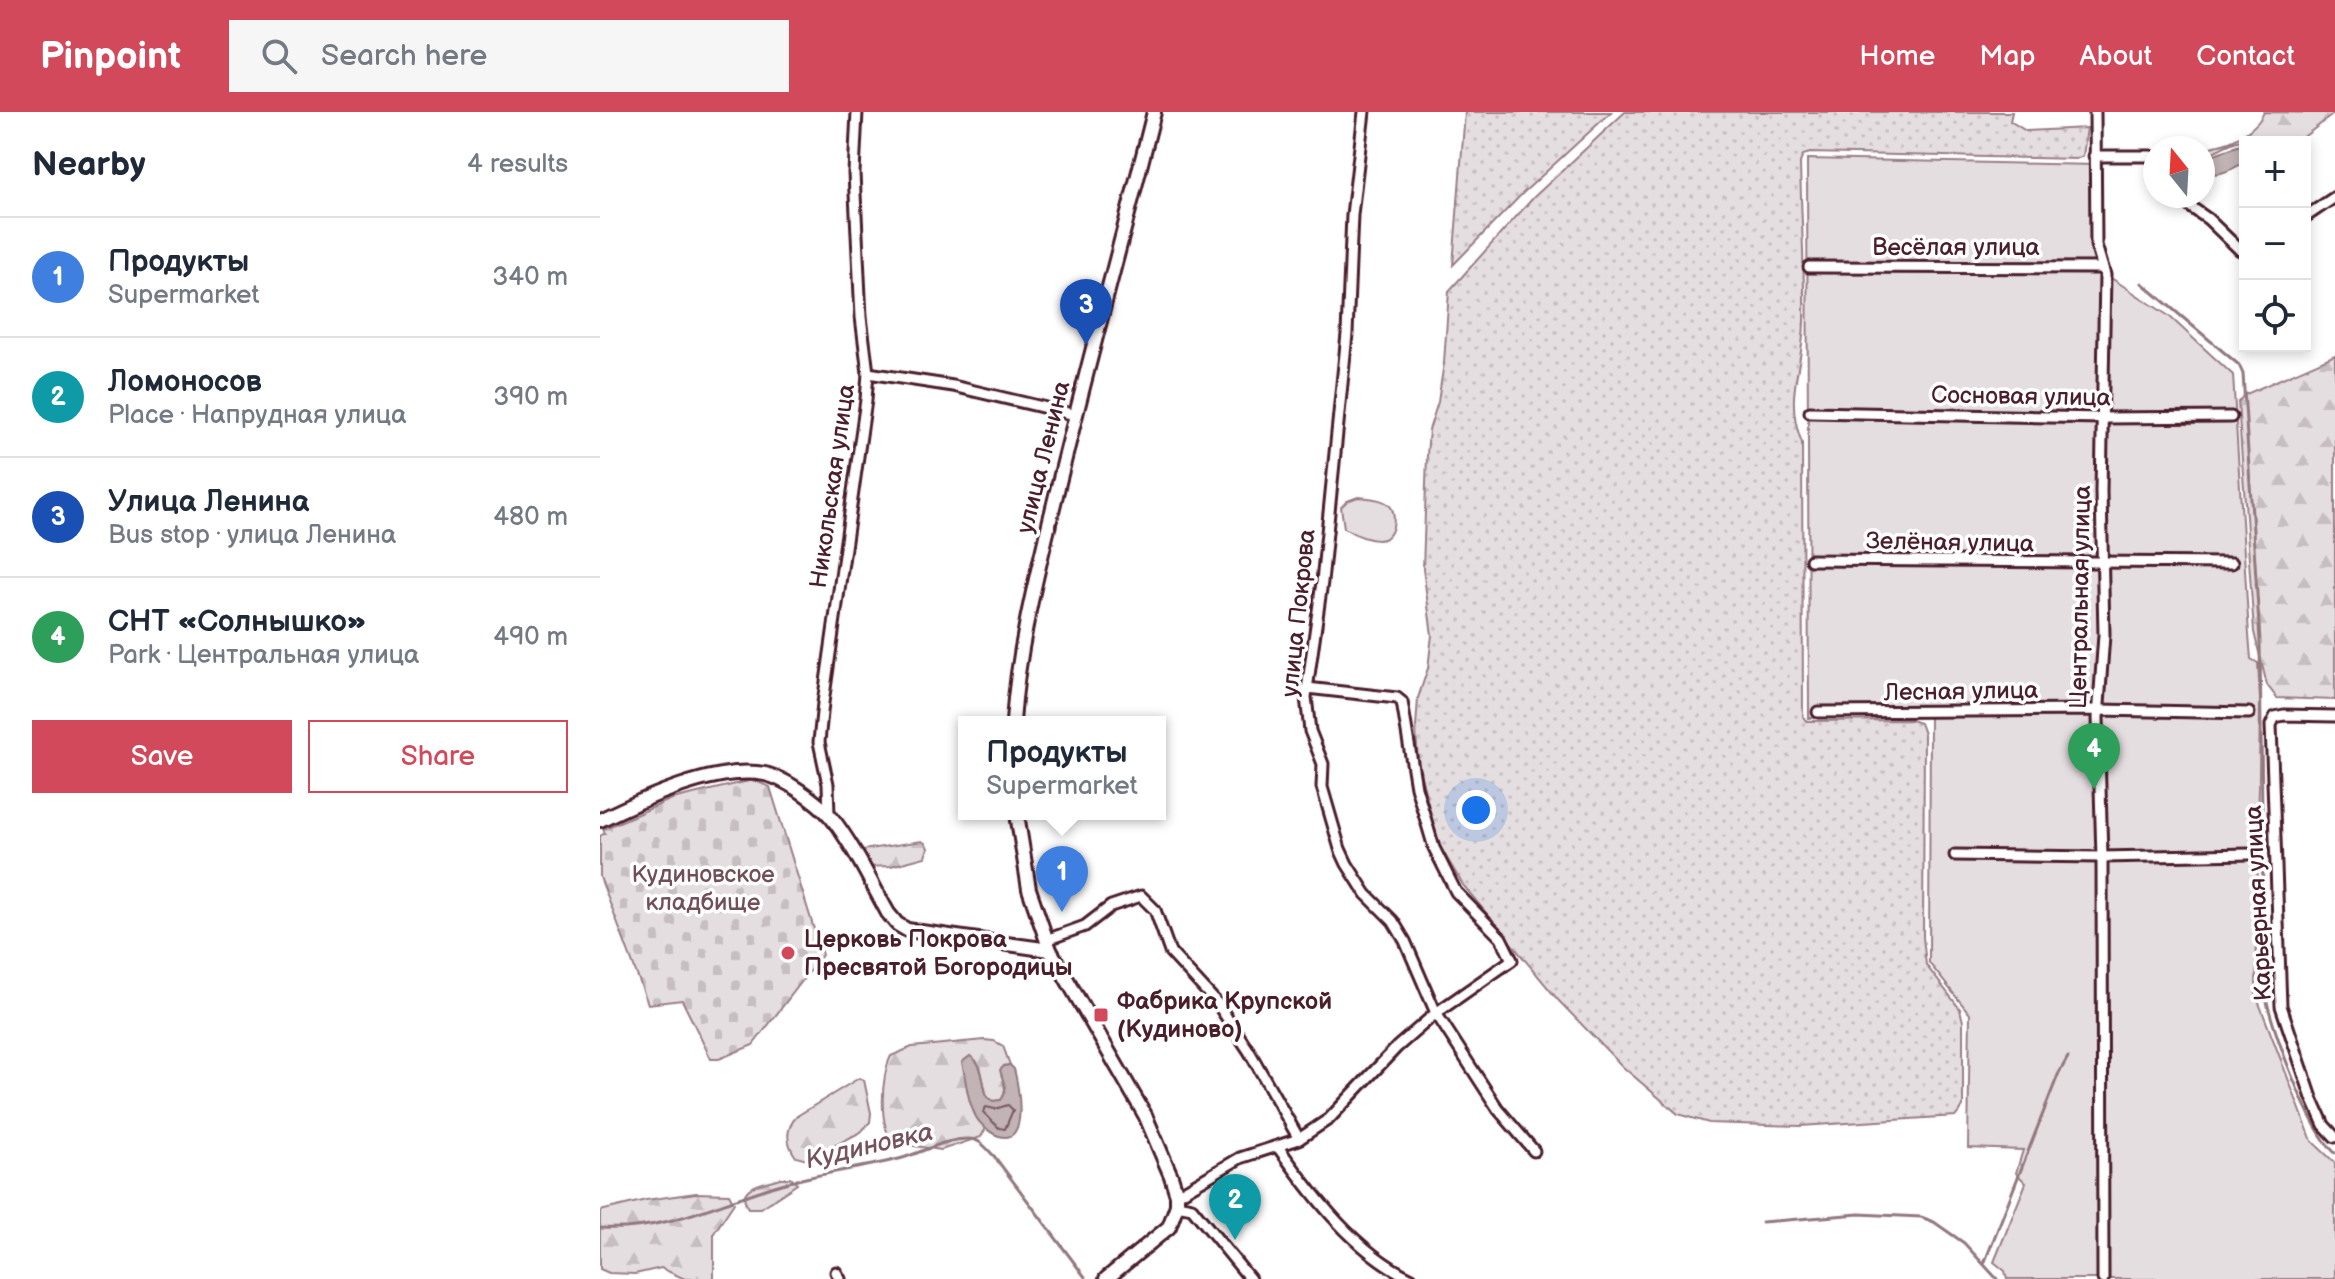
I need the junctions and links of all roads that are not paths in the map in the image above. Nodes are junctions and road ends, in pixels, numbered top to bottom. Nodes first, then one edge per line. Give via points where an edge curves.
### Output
1 (857, 112) edge
2 (1154, 112) edge
3 (1364, 112) edge
4 (2095, 112) edge
5 (2094, 156) junction
6 (2143, 156) edge
7 (2335, 197) edge
8 (2192, 208) edge
9 (2311, 213) edge
10 (2239, 249) edge
11 (1809, 267) dead end
12 (2103, 268) junction
13 (868, 373) junction
14 (1810, 412) dead end
15 (1076, 415) junction
16 (2231, 417) dead end
17 (2102, 418) junction
18 (1811, 560) dead end
19 (2103, 563) junction
20 (2232, 563) dead end
21 (1307, 688) junction
22 (2100, 710) junction
23 (1818, 712) dead end
24 (2249, 713) dead end
25 (1014, 716) edge
26 (2335, 716) edge
27 (829, 815) junction
28 (600, 820) edge
29 (1018, 820) edge
30 (2250, 854) dead end
31 (1955, 855) dead end
32 (2102, 857) junction
33 (1048, 945) junction
34 (1436, 1013) junction
35 (2335, 1137) edge
36 (1299, 1139) junction
37 (1278, 1147) junction
38 (1534, 1151) dead end
39 (1177, 1200) junction
40 (1106, 1279) edge
41 (1250, 1279) edge
42 (1412, 1279) edge
43 (2103, 1279) edge

1 - 13 street, Никольская улица via 857,263
2 - 15 main road, улица Ленина
3 - 21 street, улица Покрова via 1352,215 1347,334
4 - 5 street, Центральная улица
5 - 6 street
5 - 12 street, Центральная улица via 2096,245
7 - 9 street
8 - 10 street
11 - 12 street, Весёлая улица
12 - 17 street, Центральная улица
13 - 15 street via 953,386
13 - 27 street, Никольская улица via 819,742
14 - 17 street, Сосновая улица
15 - 25 main road, улица Ленина via 1022,641
16 - 17 street, Сосновая улица
17 - 19 street, Центральная улица
18 - 19 street, Зелёная улица
19 - 20 street, Зелёная улица
19 - 22 street, Центральная улица
21 - 34 street, улица Покрова via 1310,731 1323,764 1322,787 1340,849 1366,894 1405,941
21 - 34 street via 1402,702 1416,787 1434,848 1456,892 1501,938 1512,960
22 - 23 street, Лесная улица
22 - 24 street, Лесная улица
22 - 32 street, Центральная улица
26 - 35 street, Карьерная улица via 2284,715 2271,725 2281,1006 2318,1112
27 - 28 main road via 782,780 753,773 694,783
27 - 33 main road via 888,913 907,930
29 - 33 main road via 1029,889
30 - 32 street
31 - 32 street
32 - 43 street, Центральная улица
33 - 36 street via 1111,906 1141,896 1162,925 1170,952 1217,1003
33 - 39 main road via 1145,1115
34 - 36 street via 1329,1119
34 - 38 street, улица Покрова via 1498,1109
36 - 37 street
37 - 39 street via 1240,1158
37 - 42 street via 1313,1195 1378,1260
39 - 40 main road via 1169,1227
39 - 41 street via 1192,1208

